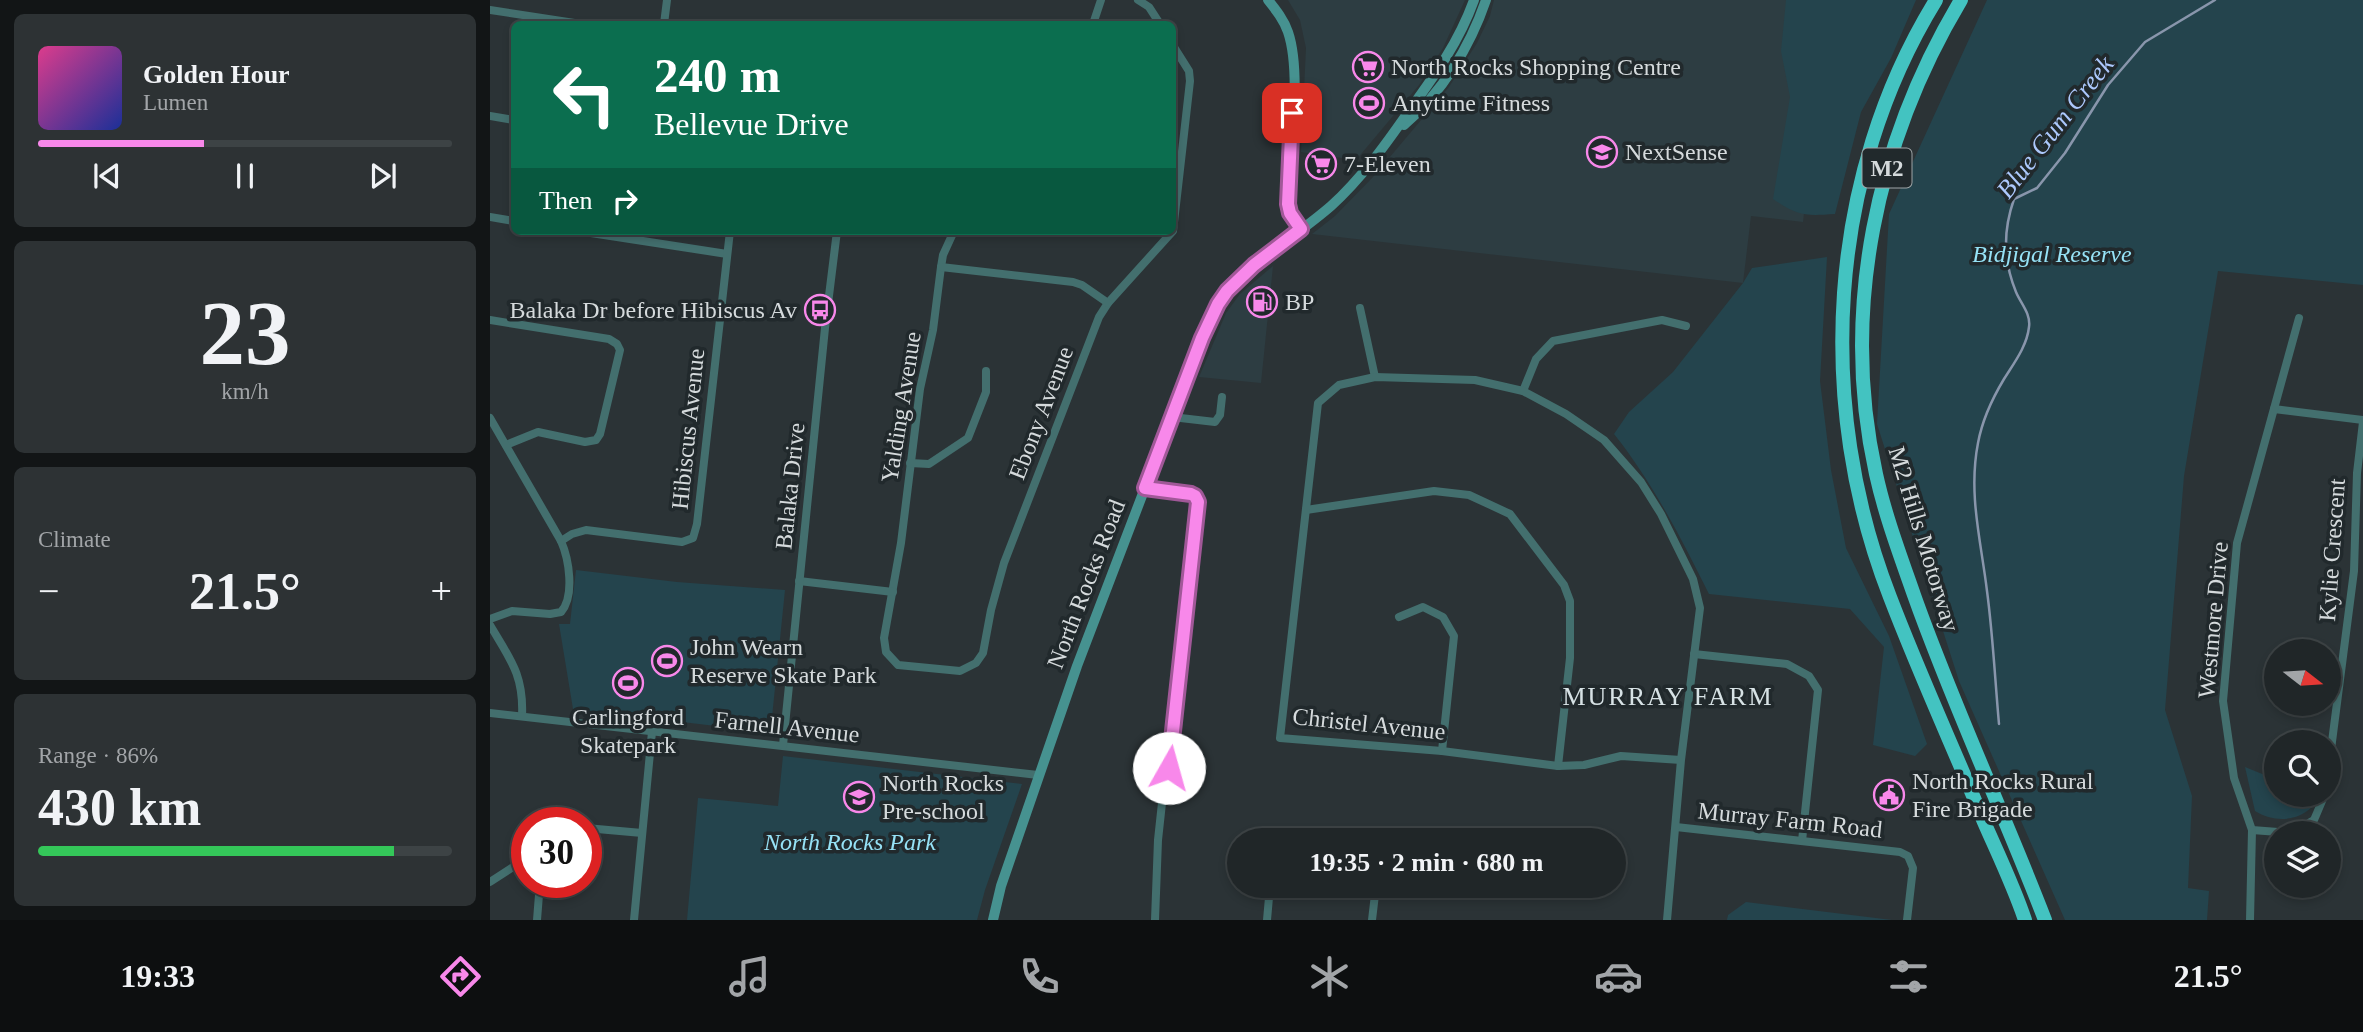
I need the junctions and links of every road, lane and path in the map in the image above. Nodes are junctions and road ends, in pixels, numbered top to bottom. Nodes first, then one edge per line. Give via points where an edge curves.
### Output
1 (667, 0) edge
2 (1101, 0) edge
3 (1138, 0) edge
4 (1268, 0) edge
5 (1474, 0) edge
6 (1486, 0) edge
7 (1936, 0) edge
8 (1961, 0) edge
9 (490, 10) edge
10 (562, 21) edge
11 (664, 21) edge
12 (1094, 21) edge
13 (1158, 21) edge
14 (1176, 50) edge
15 (490, 116) edge
16 (511, 120) edge
17 (1396, 132) junction
18 (1176, 215) edge
19 (490, 218) edge
20 (511, 221) edge
21 (1301, 229) junction
22 (604, 235) edge
23 (729, 235) edge
24 (837, 235) edge
25 (952, 235) edge
26 (1170, 235) edge
27 (727, 254) junction
28 (941, 267) junction
29 (1108, 303) junction
30 (1360, 308) dead end
31 (2299, 318) dead end
32 (490, 320) edge
33 (1686, 326) dead end
34 (986, 371) dead end
35 (1375, 377) junction
36 (1523, 391) junction
37 (1222, 397) dead end
38 (2273, 409) junction
39 (1172, 417) junction
40 (490, 418) edge
41 (2363, 421) edge
42 (506, 445) junction
43 (911, 463) junction
44 (1145, 488) junction
45 (1306, 510) junction
46 (561, 541) junction
47 (799, 582) junction
48 (893, 592) junction
49 (1399, 617) dead end
50 (490, 622) edge
51 (1694, 653) junction
52 (490, 713) edge
53 (522, 716) junction
54 (2334, 730) edge
55 (652, 732) junction
56 (783, 745) junction
57 (1442, 751) junction
58 (1681, 760) junction
59 (1558, 766) junction
60 (1038, 775) junction
61 (1676, 827) junction
62 (602, 829) edge
63 (2252, 830) junction
64 (2264, 831) edge
65 (642, 833) junction
66 (1802, 841) junction
67 (511, 868) edge
68 (490, 882) edge
69 (539, 898) edge
70 (1269, 898) edge
71 (1375, 898) edge
72 (537, 920) edge
73 (634, 920) edge
74 (993, 920) edge
75 (1156, 920) edge
76 (1267, 920) edge
77 (1372, 920) edge
78 (1667, 920) edge
79 (1907, 920) edge
80 (2025, 920) edge
81 (2045, 920) edge
82 (2250, 920) edge

1 - 11 street
2 - 12 street
3 - 13 street via 1150,7
4 - 21 main road via 1287,29 1293,52 1288,197 1290,213
5 - 17 main road, North Rocks Road via 1451,50
6 - 17 main road, North Rocks Road via 1451,72
7 - 80 highway, M2 Hills Motorway / M2 via 1889,96 1864,171 1844,290 1843,388 1851,457 1868,534
8 - 81 highway, M2 Hills Motorway / M2 via 1920,76 1884,181 1863,299 1864,395 1872,454 1911,586
9 - 10 street
14 - 18 street, Ebony Avenue via 1191,81
15 - 16 street
17 - 21 main road, North Rocks Road via 1341,196
19 - 20 street
21 - 39 main road, North Rocks Road via 1254,265 1218,304
22 - 27 street
23 - 27 street, Hibiscus Avenue
24 - 47 street, Balaka Drive
25 - 28 street, Yalding Avenue
26 - 29 street, Ebony Avenue
27 - 46 street, Hibiscus Avenue via 693,538 682,542 591,530
28 - 29 street via 1073,282
28 - 43 street, Yalding Avenue
29 - 48 street, Ebony Avenue via 1004,563 983,653 976,663 955,671 893,662 884,638
30 - 35 street
31 - 38 street, Westmore Drive
32 - 42 street via 609,340 618,344 621,356 596,440 538,432
33 - 36 street via 1662,320 1553,341 1536,359
34 - 43 street via 986,392 968,438 929,464
35 - 36 street, Christel Avenue via 1475,380
35 - 45 street, Christel Avenue via 1339,385 1318,403
36 - 51 street, Christel Avenue via 1604,440 1641,482 1693,579 1700,608
37 - 39 street via 1215,422
38 - 41 street
38 - 63 street, Westmore Drive via 2237,543 2223,701 2234,778
39 - 44 main road, North Rocks Road
40 - 42 street
41 - 54 street, Kylie Crescent via 2354,571
42 - 46 street
43 - 48 street, Yalding Avenue
44 - 60 main road, North Rocks Road
44 - 75 street via 1191,494 1198,502 1155,866
45 - 57 street, Christel Avenue via 1280,738
45 - 59 street via 1434,491 1469,495 1510,513 1570,601 1570,658
46 - 50 street via 569,560 567,603 561,612 512,611
47 - 48 street
47 - 56 street, Balaka Drive
49 - 57 street via 1423,607 1443,617 1454,636
50 - 53 street via 521,684
51 - 58 street, Christel Avenue
51 - 66 street via 1787,664 1809,676 1818,691
52 - 53 street, Farnell Avenue
53 - 55 street, Farnell Avenue
55 - 56 street, Farnell Avenue
55 - 65 street
56 - 60 street, Farnell Avenue
57 - 59 street, Christel Avenue
58 - 59 street, Christel Avenue via 1621,756
58 - 61 street, Christel Avenue
60 - 74 main road, North Rocks Road
61 - 66 street, Murray Farm Road
61 - 78 street, Murray Farm Road
62 - 65 street
63 - 64 street
63 - 82 street, Westmore Drive
65 - 73 street
66 - 79 street, Murray Farm Road via 1908,856 1913,868
67 - 68 street
69 - 72 street
70 - 76 street
71 - 77 street

